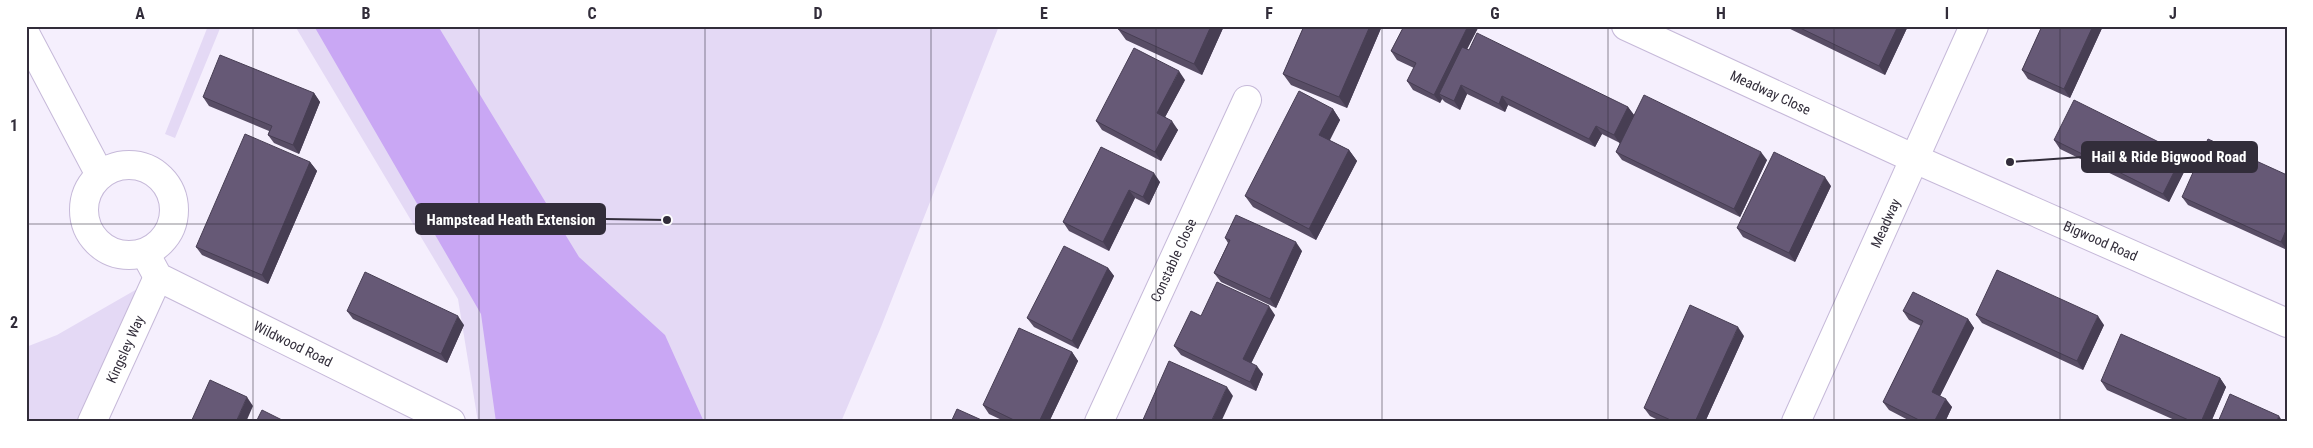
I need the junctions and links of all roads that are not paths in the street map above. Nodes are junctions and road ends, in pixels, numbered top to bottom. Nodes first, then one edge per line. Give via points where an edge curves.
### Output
1 (1626, 26) edge
2 (1974, 26) edge
3 (26, 35) edge
4 (1247, 100) dead end
5 (1915, 159) junction
6 (100, 175) junction
7 (145, 253) junction
8 (158, 277) junction
9 (2287, 323) edge
10 (92, 422) edge
11 (451, 422) edge
12 (1099, 422) edge
13 (1796, 422) edge

1 - 5 street, Meadway Close
2 - 5 street, Meadway
3 - 6 street
4 - 12 street, Constable Close
5 - 9 street, Bigwood Road
5 - 13 street, Meadway
6 - 7 street via 88,190 83,208 86,227 96,243 112,253 131,256
6 - 7 street via 113,168 142,166 169,187 175,205 173,224 164,240
7 - 8 street
8 - 10 street, Kingsley Way
8 - 11 street, Wildwood Road

